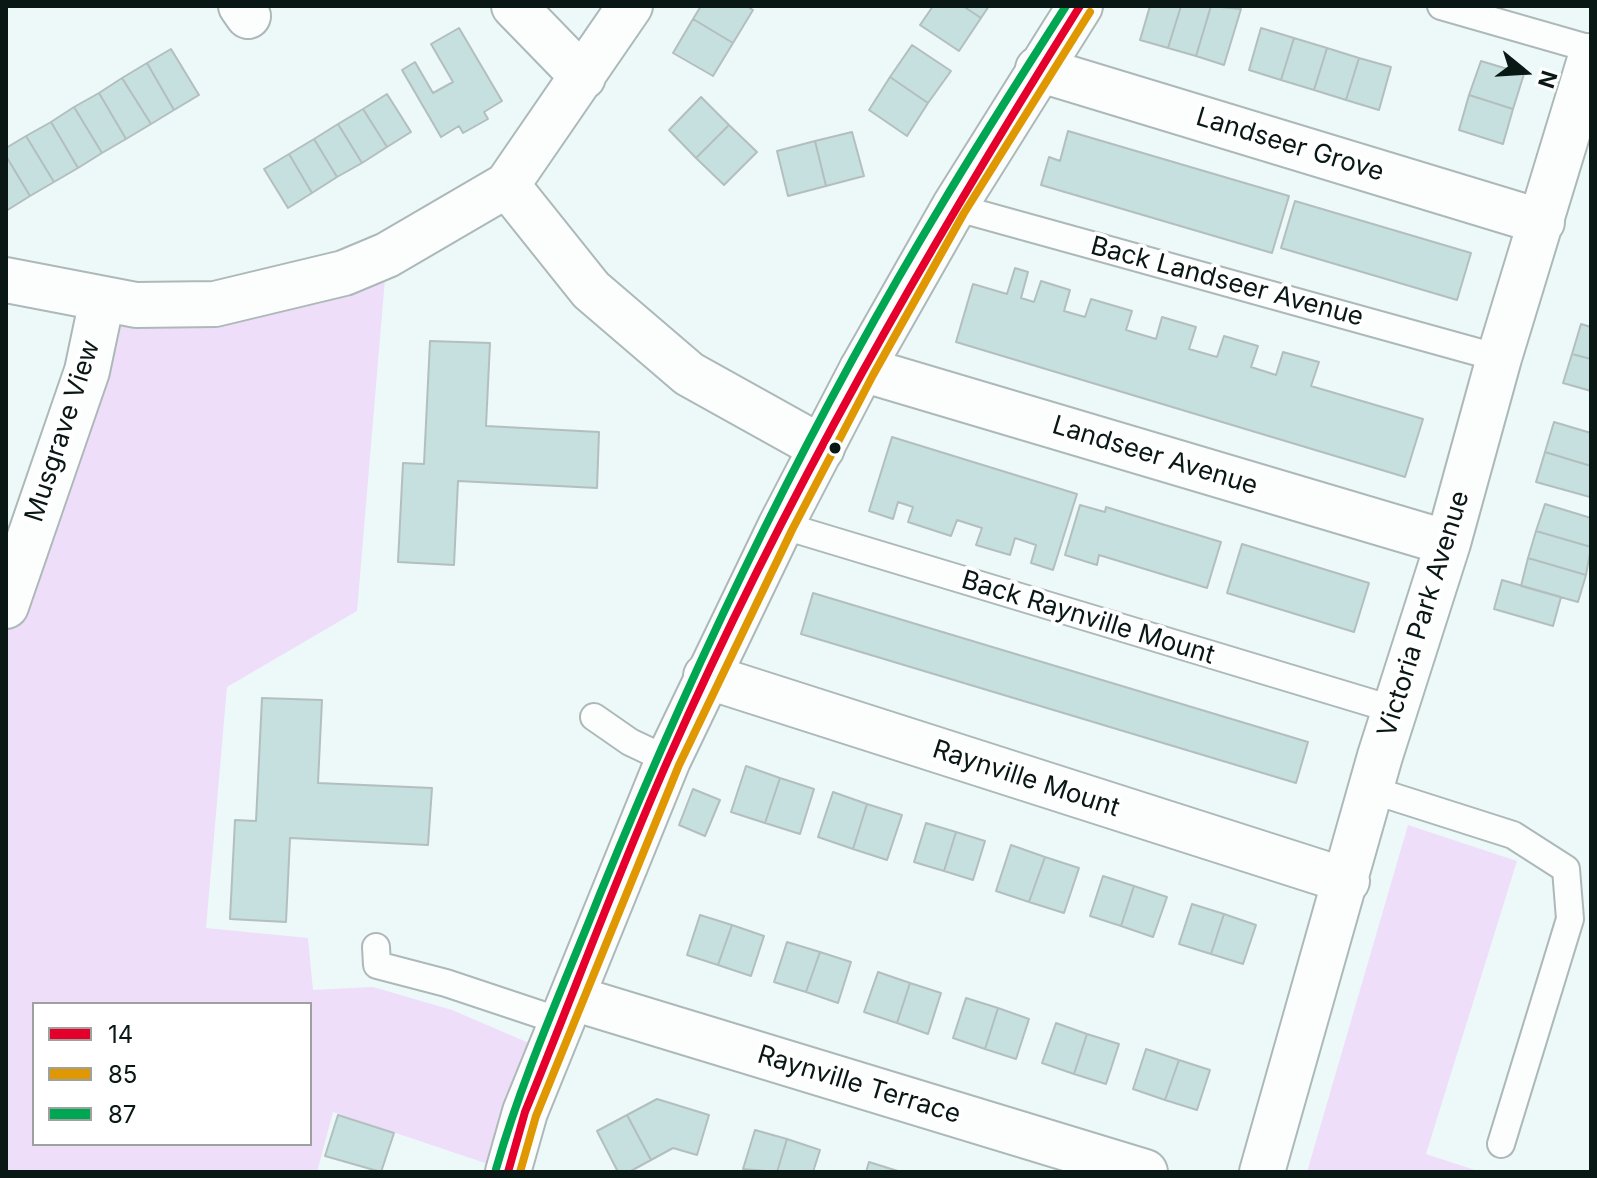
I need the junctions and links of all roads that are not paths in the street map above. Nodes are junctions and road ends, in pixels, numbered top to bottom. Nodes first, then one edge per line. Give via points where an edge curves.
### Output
1 (514, 6) edge
2 (630, 6) edge
3 (1080, 6) edge
4 (1441, 6) edge
5 (1591, 49) edge
6 (1591, 56) edge
7 (1038, 69) junction
8 (583, 77) junction
9 (507, 185) junction
10 (954, 207) junction
11 (1542, 222) junction
12 (6, 280) edge
13 (102, 300) junction
14 (1499, 358) junction
15 (862, 369) junction
16 (822, 448) junction
17 (781, 525) junction
18 (1448, 543) junction
19 (6, 606) edge
20 (706, 676) junction
21 (1395, 710) junction
22 (594, 717) dead end
23 (668, 760) junction
24 (1372, 790) junction
25 (1347, 881) junction
26 (376, 947) dead end
27 (568, 1010) junction
28 (1501, 1144) dead end
29 (508, 1172) edge
30 (1145, 1172) edge
31 (1262, 1172) edge

1 - 8 street
2 - 8 street
3 - 7 street
4 - 5 lane
6 - 11 street, Victoria Park Avenue
7 - 10 street
7 - 11 street, Landseer Grove
8 - 9 street
9 - 13 street via 411,244 344,273 215,304
9 - 16 street via 591,290 689,374
10 - 14 lane, Back Landseer Avenue
10 - 15 street
11 - 14 street, Victoria Park Avenue
12 - 13 street
13 - 19 street, Musgrave View via 87,371
14 - 18 street, Victoria Park Avenue
15 - 16 street
15 - 18 street, Landseer Avenue
16 - 17 street
17 - 20 street
17 - 21 lane, Back Raynville Mount
18 - 21 street, Victoria Park Avenue
20 - 23 street
20 - 25 street, Raynville Mount
21 - 24 street, Victoria Park Avenue
22 - 23 lane
23 - 27 street
24 - 25 street, Victoria Park Avenue
24 - 28 lane via 1513,835 1566,869 1570,919
25 - 31 street, Victoria Park Avenue
26 - 27 lane via 377,965
27 - 29 street via 525,1112
27 - 30 street, Raynville Terrace

